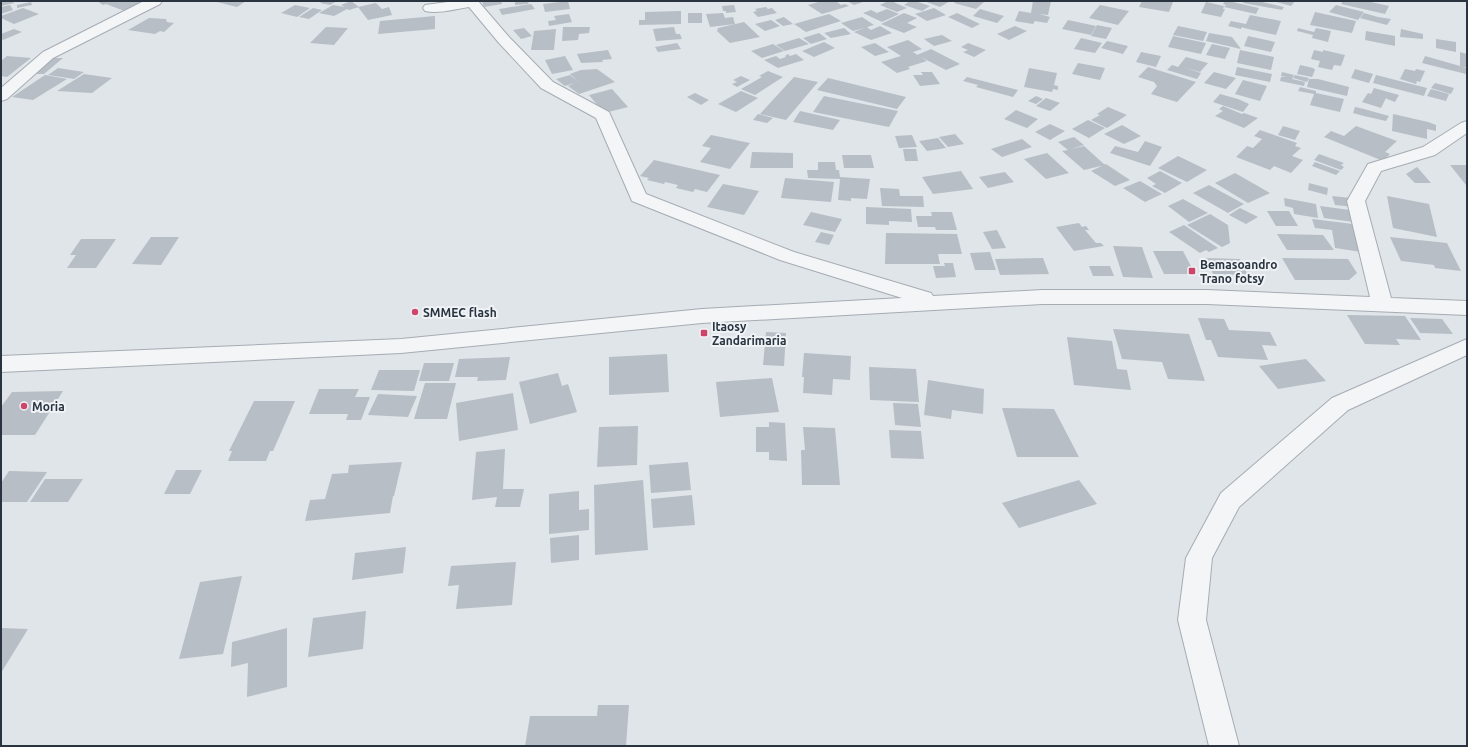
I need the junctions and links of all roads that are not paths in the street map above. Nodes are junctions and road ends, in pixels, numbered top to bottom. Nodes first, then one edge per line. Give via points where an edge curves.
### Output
1 (155, 1) edge
2 (472, 1) edge
3 (430, 8) dead end
4 (1, 96) edge
5 (1467, 126) edge
6 (938, 303) junction
7 (1382, 304) junction
8 (1467, 308) edge
9 (1467, 346) edge
10 (1, 364) edge
11 (1224, 746) edge

1 - 4 street via 48,55
2 - 3 street
2 - 6 street via 546,85 603,115 638,197 787,256
5 - 7 street via 1429,151 1374,168 1356,201
6 - 7 street via 1042,297 1207,296
6 - 10 street via 702,316 401,346
7 - 8 street
9 - 11 street via 1340,404 1230,500 1199,558 1192,620

